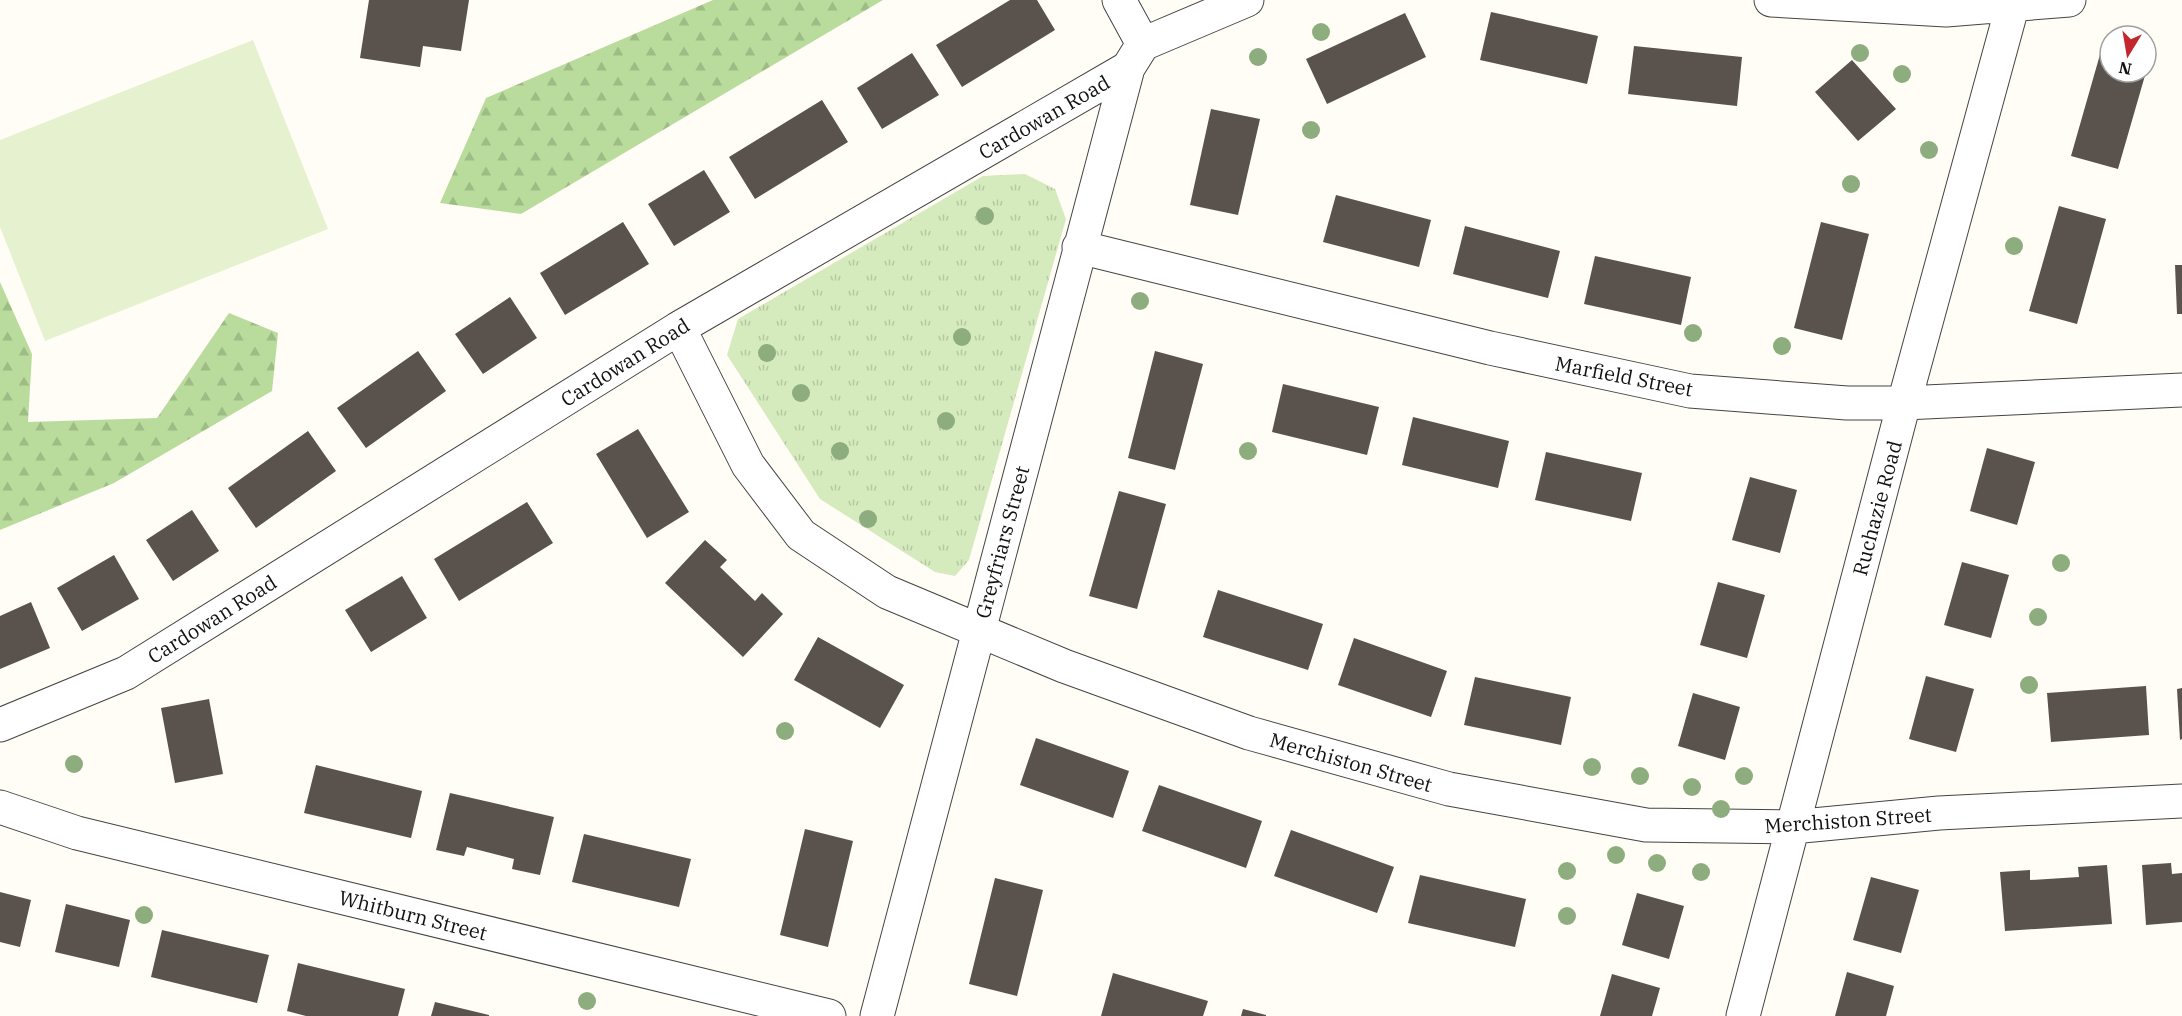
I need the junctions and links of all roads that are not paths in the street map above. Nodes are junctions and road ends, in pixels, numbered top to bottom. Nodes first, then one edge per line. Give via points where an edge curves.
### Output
1 (1119, 0) edge
2 (1247, 0) edge
3 (1771, 0) edge
4 (2069, 0) edge
5 (2014, 2) edge
6 (1136, 56) junction
7 (1079, 248) junction
8 (679, 328) junction
9 (2182, 390) edge
10 (1904, 403) junction
11 (978, 632) junction
12 (0, 725) edge
13 (2182, 801) edge
14 (0, 807) edge
15 (1792, 827) junction
16 (829, 1016) edge
17 (877, 1016) edge
18 (1743, 1016) edge

1 - 6 street
2 - 6 street, Cardowan Road
3 - 5 street via 1946,10
4 - 5 street
5 - 10 street, Ruchazie Road
6 - 7 street, Greyfriars Street
6 - 8 street, Cardowan Road
7 - 10 street, Marfield Street via 1490,348 1689,391 1847,403
7 - 11 street, Greyfriars Street
8 - 11 street, Merchiston Street via 747,465 801,535 888,592
8 - 12 street, Cardowan Road via 126,673
9 - 10 street, Marfield Street
10 - 15 street, Ruchazie Road
11 - 15 street, Merchiston Street via 1248,733 1449,789 1646,825
11 - 17 street, Greyfriars Street
13 - 15 street, Merchiston Street via 1939,813
14 - 16 street, Whitburn Street via 77,833
15 - 18 street, Ruchazie Road

